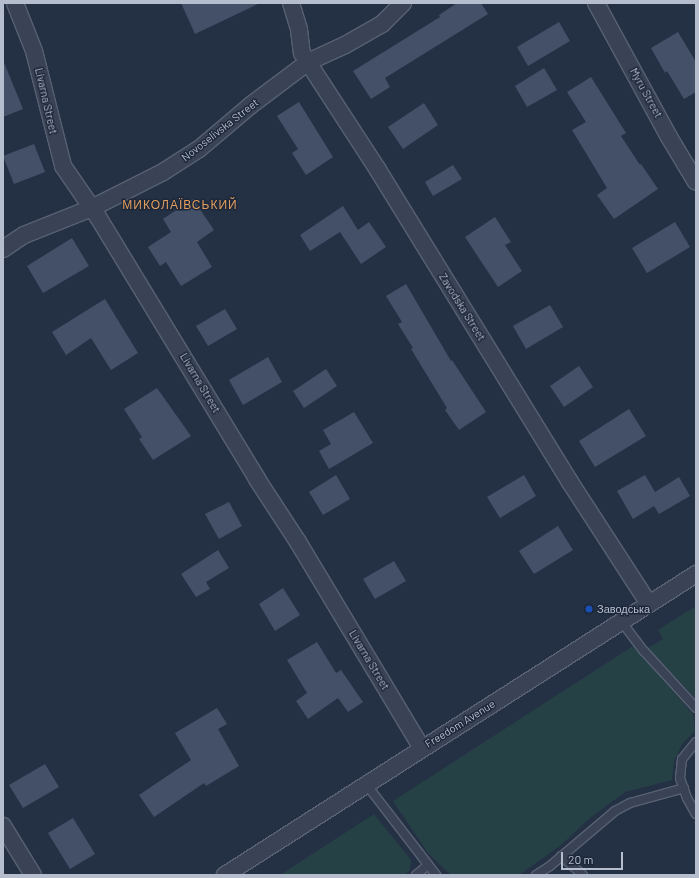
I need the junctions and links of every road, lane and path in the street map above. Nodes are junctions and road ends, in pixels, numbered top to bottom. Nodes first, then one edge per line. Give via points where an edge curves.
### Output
1 (15, 3) edge
2 (291, 3) edge
3 (403, 3) edge
4 (596, 3) edge
5 (308, 62) junction
6 (696, 182) edge
7 (92, 208) junction
8 (3, 249) edge
9 (696, 574) edge
10 (649, 604) junction
11 (621, 621) junction
12 (696, 708) edge
13 (696, 742) edge
14 (422, 748) junction
15 (366, 784) junction
16 (684, 788) junction
17 (696, 814) edge
18 (3, 826) edge
19 (561, 856) junction
20 (428, 866) junction
21 (230, 873) edge
22 (33, 875) edge
23 (416, 875) edge
24 (436, 875) edge
25 (536, 875) edge
26 (583, 875) edge

1 - 7 street, Livarna Street via 34,50 63,166
2 - 5 street, Zavodska Street via 299,30 302,53
3 - 5 street, Novoselivska Street via 382,24
4 - 6 street, Myru Street
5 - 7 street, Novoselivska Street via 199,149 163,172
5 - 10 street, Zavodska Street
7 - 8 street, Novoselivska Street via 24,236
7 - 14 street, Livarna Street
9 - 10 street, Freedom Avenue
10 - 11 street, Freedom Avenue
11 - 12 lane via 644,651
11 - 14 street, Freedom Avenue
13 - 16 lane via 682,759 680,778
14 - 15 street, Freedom Avenue
15 - 20 lane
15 - 21 street, Freedom Avenue
16 - 17 lane
16 - 19 lane via 630,803 615,811
18 - 22 street
19 - 25 lane
19 - 26 lane
20 - 23 lane
20 - 24 lane

